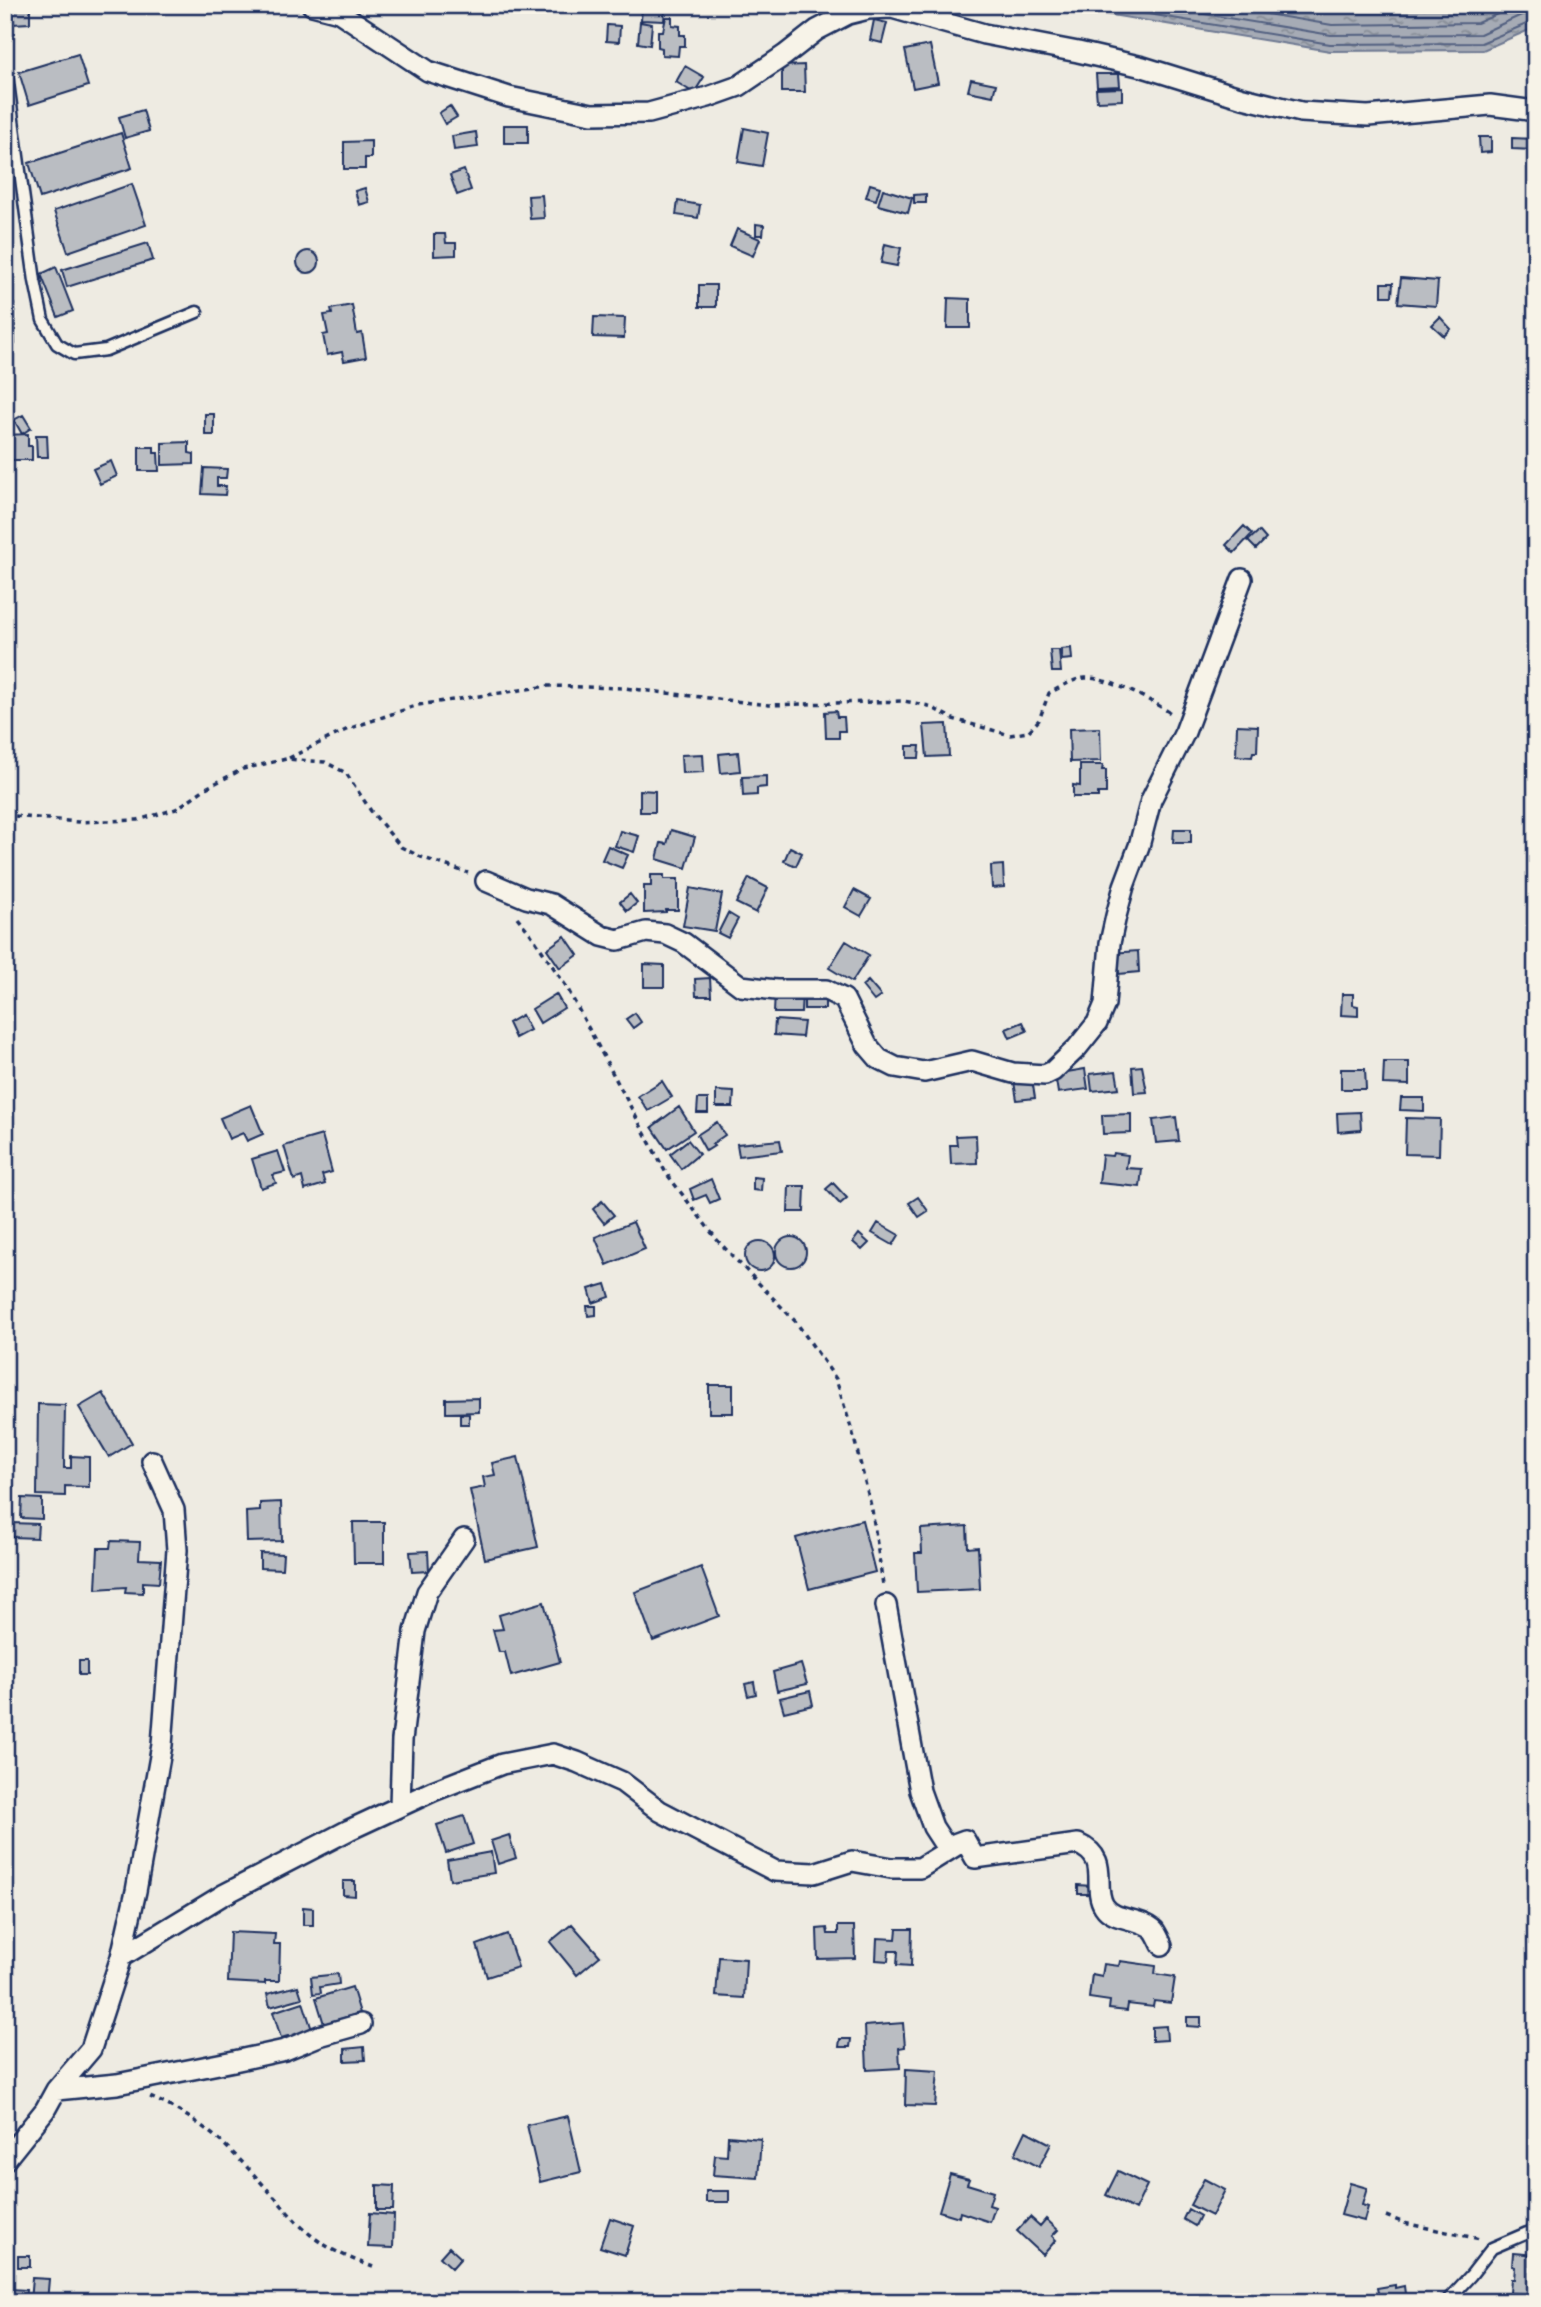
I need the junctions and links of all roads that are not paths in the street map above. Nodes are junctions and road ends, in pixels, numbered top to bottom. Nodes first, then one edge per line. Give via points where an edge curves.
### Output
1 (312, 5) edge
2 (5, 61) edge
3 (1536, 111) edge
4 (197, 312) dead end
5 (1242, 579) dead end
6 (486, 881) road end
7 (152, 1461) dead end
8 (464, 1539) dead end
9 (886, 1605) road end
10 (400, 1806) junction
11 (965, 1840) junction
12 (1162, 1945) dead end
13 (121, 1957) junction
14 (361, 2024) dead end
15 (56, 2090) junction
16 (5, 2160) edge
17 (1536, 2233) edge
18 (1446, 2302) edge

1 - 3 street via 339,12 428,71 509,97 593,114 649,113 739,86 817,30 848,14 892,8 984,34 1143,67 1301,112 1368,116 1490,105
2 - 4 lane via 34,281 43,320 57,344 74,354 106,350
5 - 6 street via 1185,732 1151,800 1110,943 1105,1004 1097,1023 1063,1062 1045,1075 1013,1073 972,1061 924,1072 895,1068 878,1059 867,1045 844,999 826,990 741,985 684,943 664,934 646,932 618,940 602,936 551,904
7 - 13 street via 174,1510 177,1550 162,1745
8 - 10 street via 427,1592 415,1631 402,1740
9 - 11 street via 920,1791 946,1847
10 - 11 street via 502,1764 553,1754 622,1782 660,1811 775,1871 814,1873 852,1860 920,1868
10 - 13 street via 223,1895
11 - 12 street via 975,1858 1078,1844 1089,1849 1097,1863 1102,1904 1110,1913 1153,1929
13 - 15 street via 91,2049
14 - 15 street via 285,2050 117,2084
15 - 16 street
17 - 18 lane via 1492,2248

